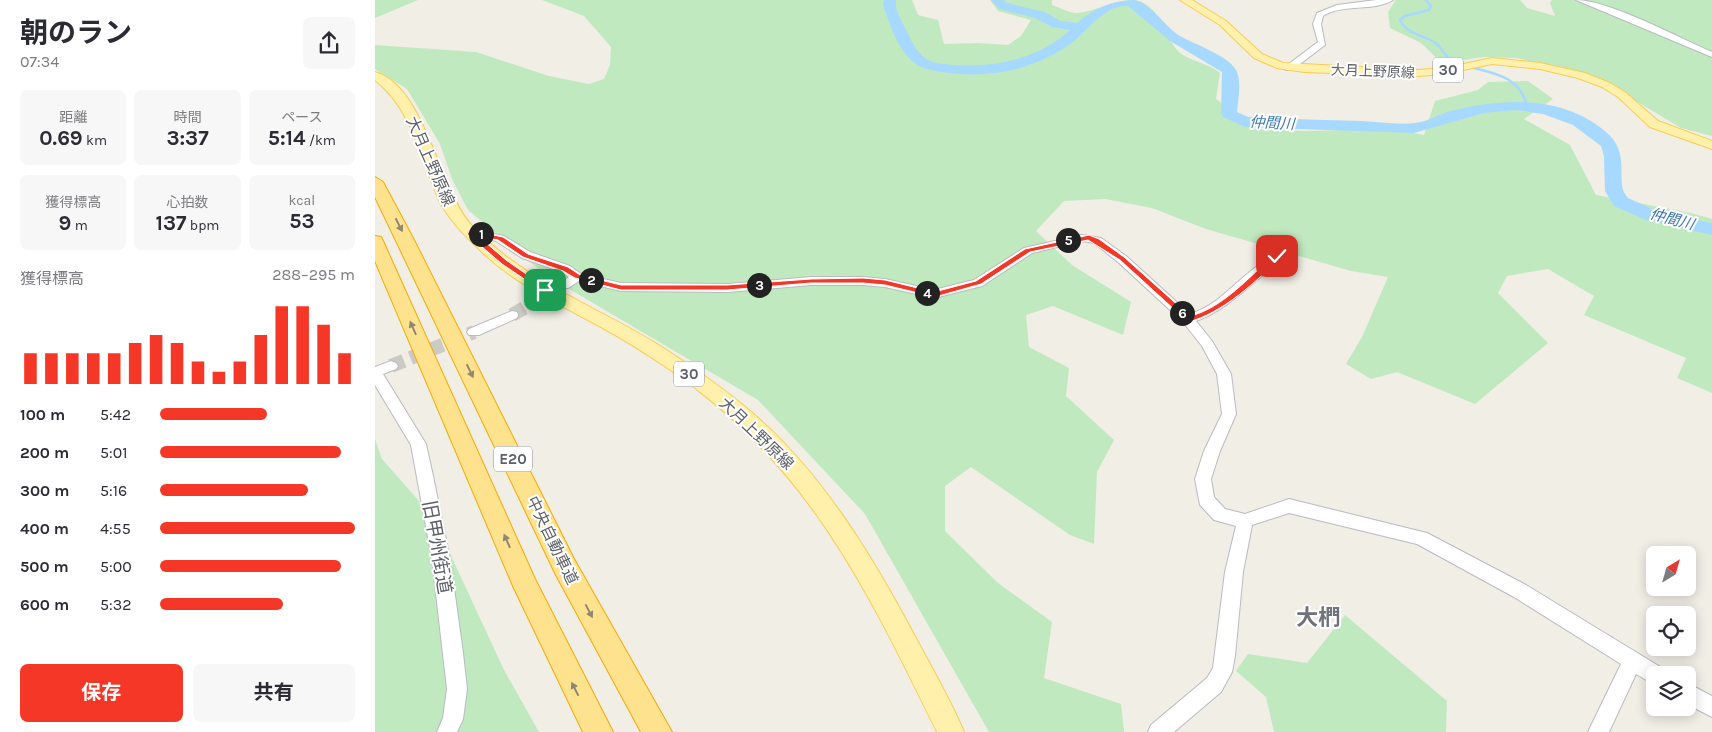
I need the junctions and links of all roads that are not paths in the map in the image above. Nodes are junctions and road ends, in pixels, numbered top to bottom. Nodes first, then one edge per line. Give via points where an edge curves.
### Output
1 (1185, 0) edge
2 (1389, 0) edge
3 (1580, 0) edge
4 (1712, 55) edge
5 (1289, 68) junction
6 (375, 75) edge
7 (1712, 145) edge
8 (375, 182) edge
9 (470, 232) junction
10 (375, 241) edge
11 (1293, 251) dead end
12 (577, 276) junction
13 (564, 285) tunnel mouth
14 (512, 315) tunnel mouth
15 (1188, 319) junction
16 (475, 332) tunnel mouth
17 (391, 366) tunnel mouth
18 (375, 372) edge
19 (1245, 521) junction
20 (1632, 661) junction
21 (1646, 670) edge
22 (1696, 698) edge
23 (1712, 707) edge
24 (447, 732) edge
25 (598, 732) edge
26 (657, 732) edge
27 (951, 732) edge
28 (1158, 732) edge
29 (1598, 732) edge

1 - 5 main road, 大月上野原線 / 30 via 1223,23 1257,56
2 - 5 street via 1323,11 1317,22 1322,43
3 - 4 street
5 - 7 main road, 大月上野原線 / 30 via 1417,73 1492,61 1540,66 1606,85 1622,95 1653,124
6 - 9 main road, 大月上野原線 / 30 via 406,105 449,205
8 -> 26 highway, 中央自動車道 / E20 via 407,240 565,567
9 - 12 street via 500,238 525,255
9 - 27 main road, 大月上野原線 / 30 via 504,262 545,290 631,336 701,382 759,430 813,490 839,526 896,623
25 -> 10 highway, E20 via 527,586
11 - 15 street via 1277,256 1203,316
12 - 13 street
12 - 15 street via 621,287 643,288 727,288 811,281 863,281 935,294 978,283 1027,250 1089,238 1097,240 1122,259
14 - 16 street
15 - 19 street via 1221,369 1229,405 1227,422 1205,471 1203,491 1220,515
17 - 18 street
18 - 24 street, 旧甲州街道 via 418,444 425,476 454,653 457,689 453,719
19 - 20 street via 1289,506 1421,538 1520,591
19 - 28 street via 1234,572 1222,672 1214,685
20 - 21 street
20 - 29 street
22 - 23 street

